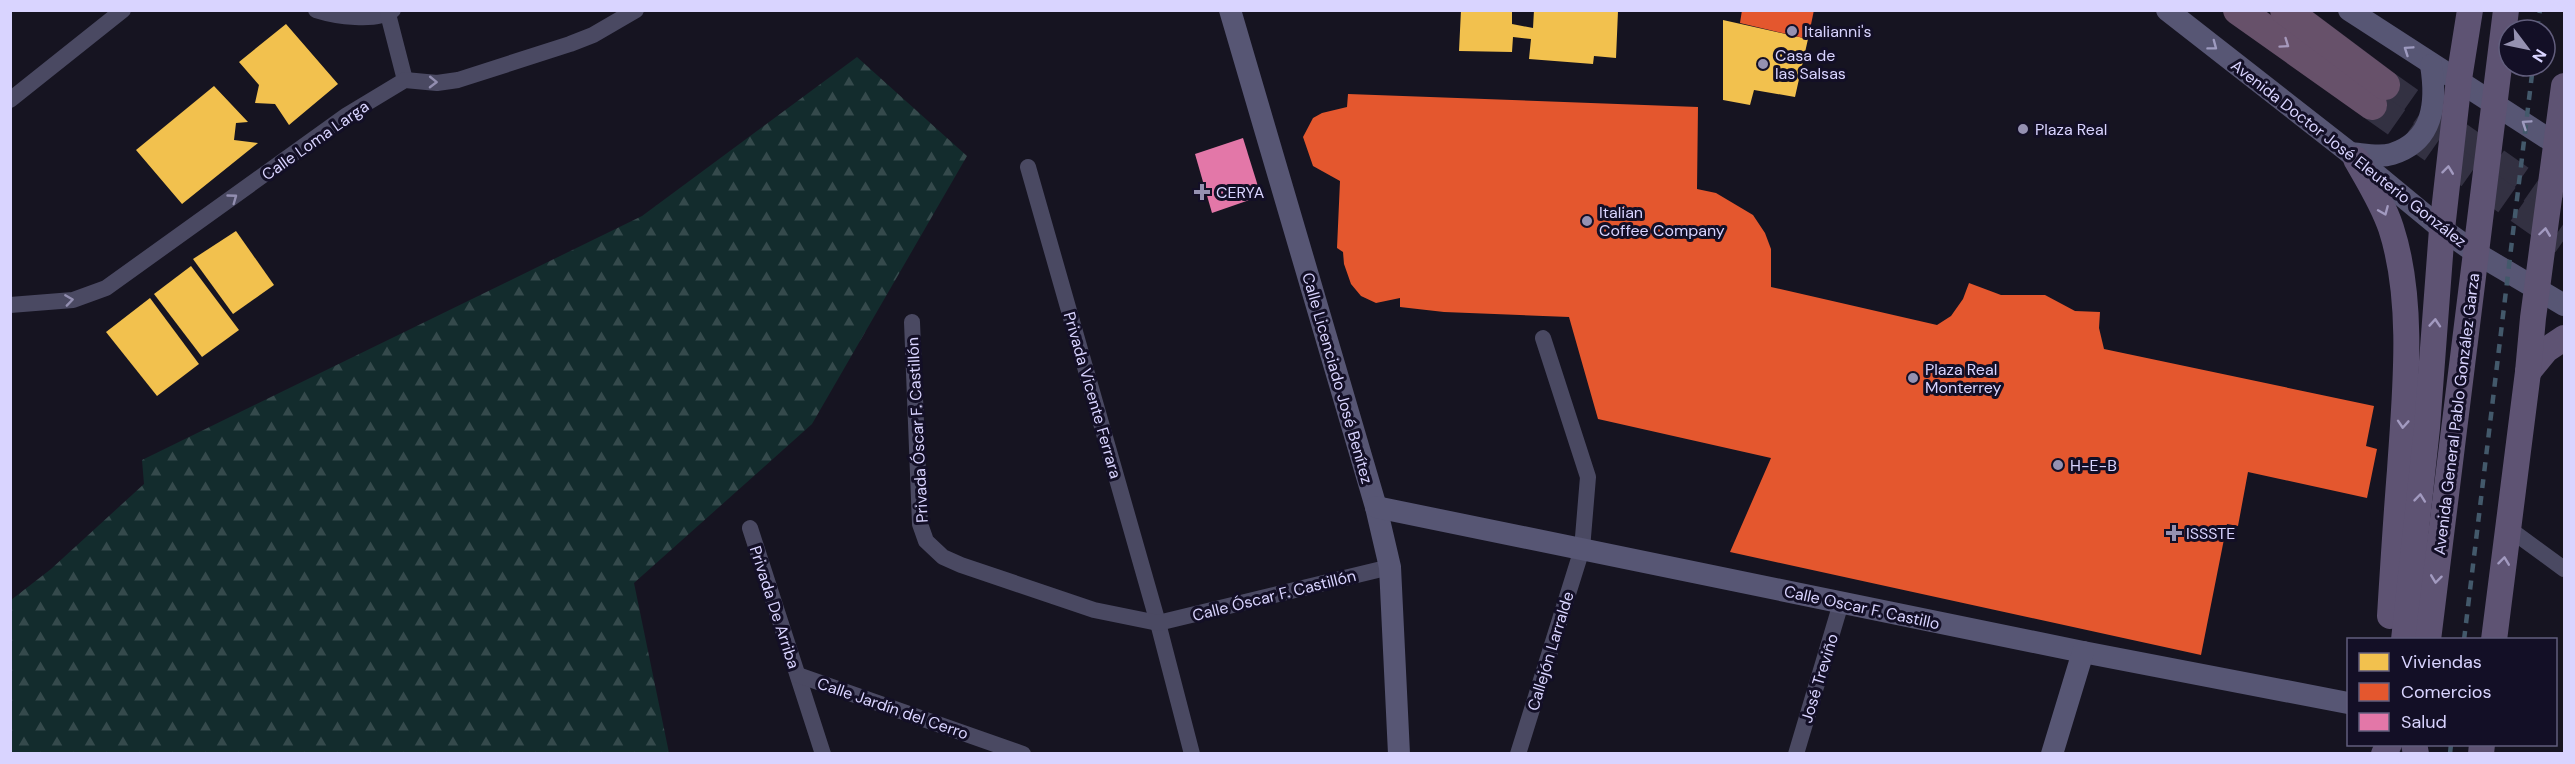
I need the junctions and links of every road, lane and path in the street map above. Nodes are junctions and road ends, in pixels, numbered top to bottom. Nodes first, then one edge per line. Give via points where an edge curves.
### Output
1 (123, 10) edge
2 (316, 10) edge
3 (636, 10) edge
4 (1230, 10) edge
5 (2167, 10) edge
6 (2238, 10) edge
7 (2285, 10) edge
8 (2349, 10) edge
9 (2470, 10) edge
10 (2506, 10) edge
11 (390, 12) edge
12 (2431, 65) junction
13 (2459, 79) junction
14 (405, 80) junction
15 (2565, 86) edge
16 (10, 100) edge
17 (2495, 103) junction
18 (2561, 147) edge
19 (2353, 156) junction
20 (1028, 167) dead end
21 (2442, 229) junction
22 (2476, 253) junction
23 (2537, 290) junction
24 (10, 305) edge
25 (2565, 305) edge
26 (912, 322) dead end
27 (2467, 334) junction
28 (1543, 338) dead end
29 (2565, 338) edge
30 (2528, 372) junction
31 (2431, 381) junction
32 (2405, 392) junction
33 (1376, 507) junction
34 (750, 528) dead end
35 (2508, 528) junction
36 (1582, 549) junction
37 (1390, 567) junction
38 (2565, 569) edge
39 (1841, 603) junction
40 (1158, 623) junction
41 (2389, 638) edge
42 (2404, 638) edge
43 (2428, 638) edge
44 (2494, 638) edge
45 (2083, 652) junction
46 (798, 675) junction
47 (2347, 703) edge
48 (823, 753) edge
49 (1023, 753) edge
50 (1192, 753) edge
51 (1399, 753) edge
52 (1518, 753) edge
53 (1796, 753) edge
54 (2052, 753) edge

1 - 16 street
2 - 11 street via 356,17
14 -> 3 street via 458,80 578,41
4 - 33 street, Calle Licenciado José Benítez
5 -> 19 street, Avenida Doctor José Eleuterio González
6 -> 7 highway via 2379,95
12 -> 8 street
9 - 13 main road, Avenida General Pablo González Garza
10 - 17 main road, Avenida General Pablo González Garza
11 - 14 street
12 - 13 street
12 - 19 street via 2433,112 2416,140 2390,154
13 - 17 street
21 -> 13 main road, Avenida General Pablo González Garza
24 -> 14 street, Calle Loma Larga via 72,300 106,288 348,115
15 - 18 main road
18 -> 17 street
17 - 22 main road, Avenida General Pablo González Garza
23 -> 18 main road
19 - 21 street, Avenida Doctor José Eleuterio González
19 -> 32 main road via 2379,200 2400,261
20 - 40 street, Privada Vicente Ferrara
21 - 22 street, Avenida Doctor José Eleuterio González
31 -> 21 main road, Avenida General Pablo González Garza
22 - 23 street, Avenida Doctor José Eleuterio González
22 - 27 main road, Avenida General Pablo González Garza
23 - 25 street, Avenida Doctor José Eleuterio González
23 - 30 main road
26 - 40 street, Privada Óscar F. Castillón via 920,524 926,542 943,557 993,577 1094,610
27 - 31 main road via 2451,360
27 -> 43 main road, Avenida General Pablo González Garza
28 - 36 street, Callejón Larralde via 1588,477
29 - 30 main road via 2546,350
30 - 35 main road
31 - 32 main road
42 -> 31 main road, Avenida General Pablo González Garza
32 -> 41 main road
33 - 36 street, Calle Oscar F. Castillo
33 - 37 street, Calle Licenciado José Benítez
34 - 46 street, Privada De Arriba
35 - 38 street
44 -> 35 main road
36 - 39 street, Calle Oscar F. Castillo
36 - 52 street, Callejón Larralde
37 - 40 street, Calle Óscar F. Castillón
37 - 51 street, Calle Licenciado José Benítez
39 - 45 street, Calle Oscar F. Castillo
39 - 53 street, José Treviño
40 - 50 street, Privada Vicente Ferrara
45 - 47 street, Calle Oscar F. Castillo
45 - 54 street
46 - 48 street, Privada De Arriba
46 - 49 street, Calle Jardín del Cerro

